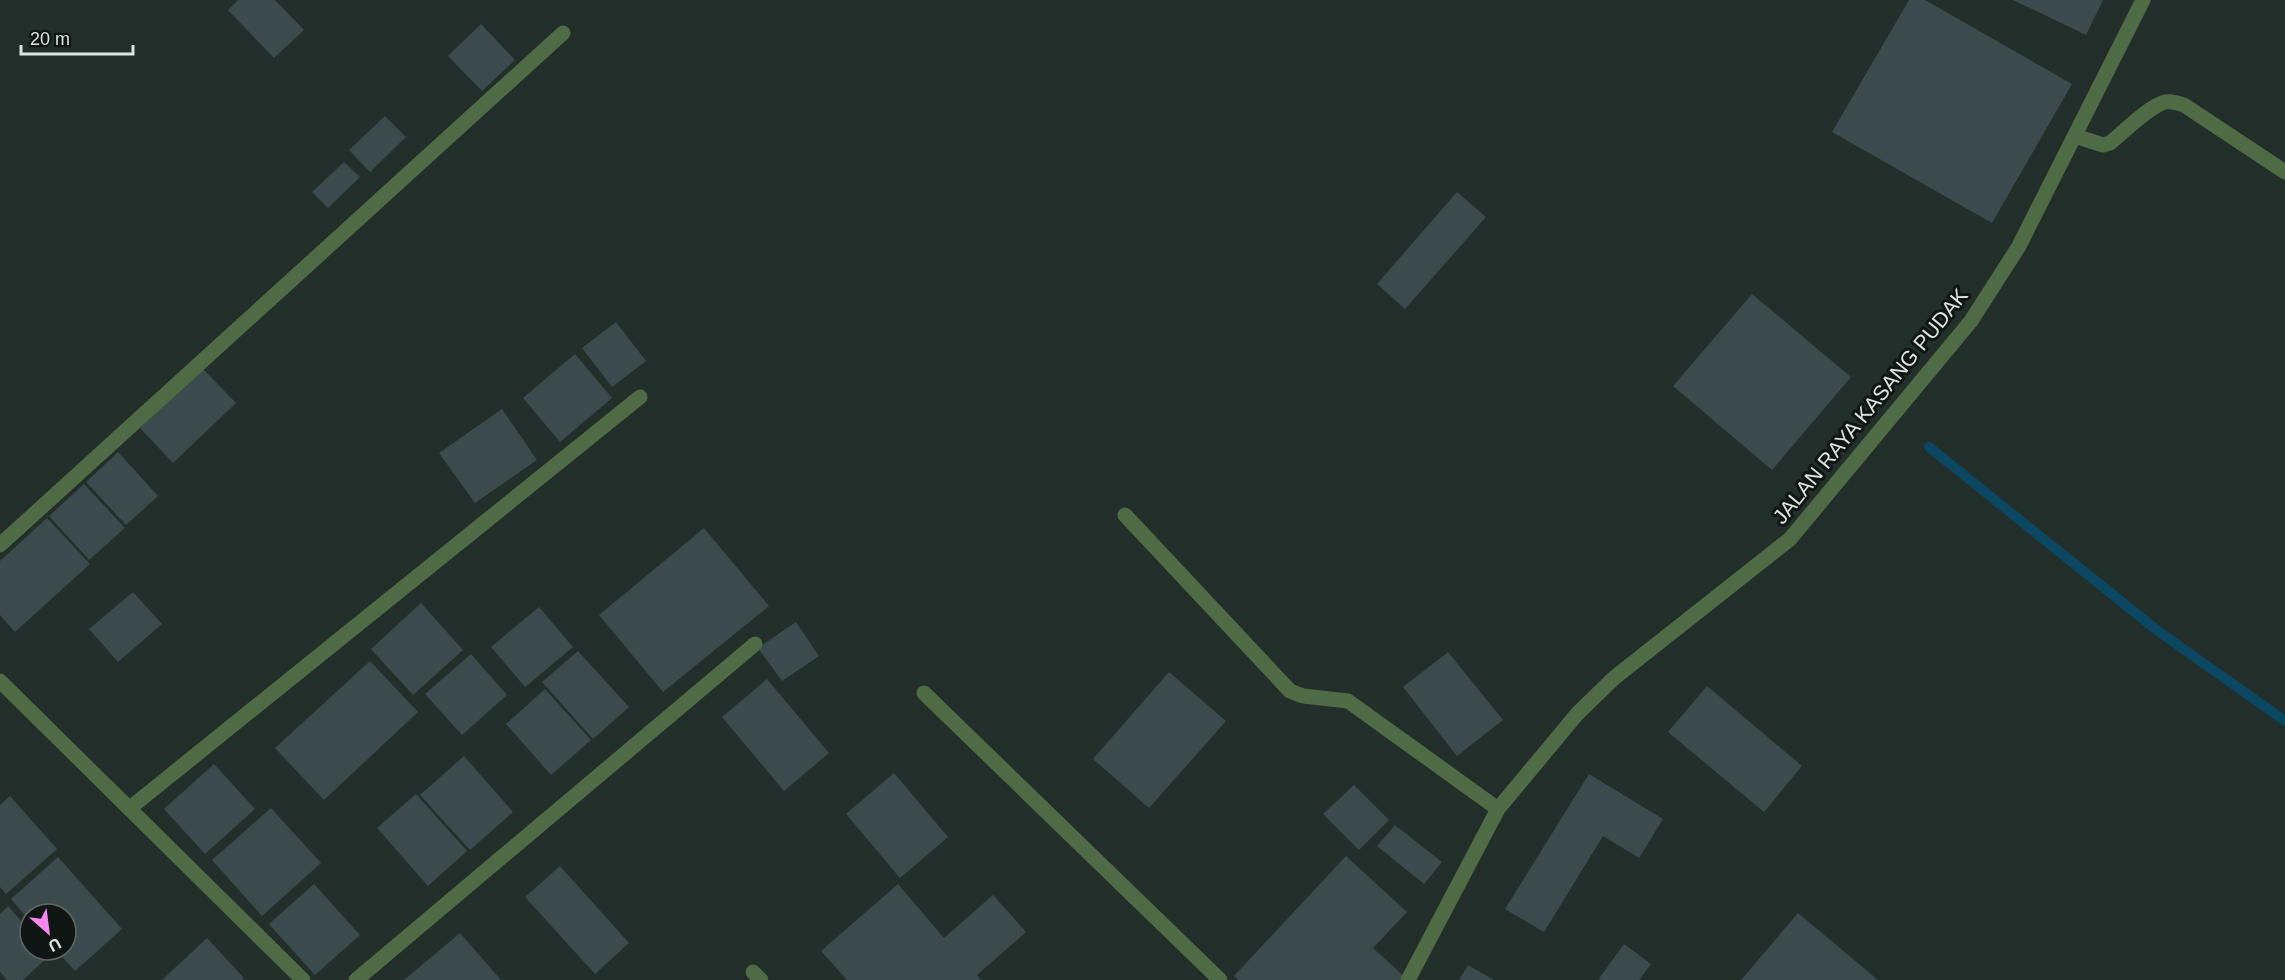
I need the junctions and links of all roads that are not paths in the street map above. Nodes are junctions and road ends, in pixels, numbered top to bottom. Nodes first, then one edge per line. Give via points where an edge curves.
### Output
1 (2143, 0) edge
2 (563, 33) dead end
3 (2075, 135) junction
4 (2285, 172) edge
5 (640, 397) dead end
6 (1125, 515) dead end
7 (0, 545) edge
8 (755, 644) dead end
9 (0, 681) edge
10 (924, 693) dead end
11 (130, 808) junction
12 (1498, 809) junction
13 (303, 980) edge
14 (356, 980) edge
15 (1220, 980) edge
16 (1408, 980) edge

1 - 3 street, JALAN RAYA KASANG PUDAK
2 - 7 street
3 - 4 street via 2103,145 2110,143 2155,107 2174,102
3 - 12 street, JALAN RAYA KASANG PUDAK via 2019,246 1971,321 1814,512 1790,539 1614,678 1577,714
5 - 11 street
6 - 12 street via 1290,691 1348,701
8 - 14 street
9 - 11 street
10 - 15 street
11 - 13 street
12 - 16 street, JALAN RAYA KASANG PUDAK

